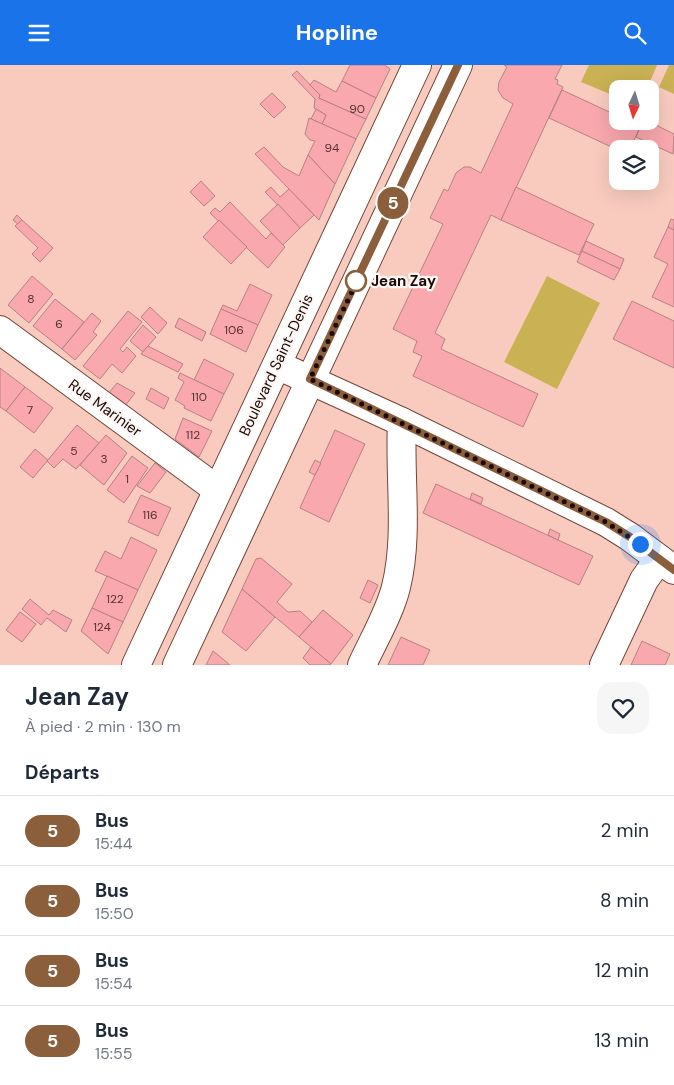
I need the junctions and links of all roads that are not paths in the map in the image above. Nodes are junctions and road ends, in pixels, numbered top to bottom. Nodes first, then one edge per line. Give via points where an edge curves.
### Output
1 (417, 65) edge
2 (458, 65) edge
3 (0, 330) edge
4 (277, 365) junction
5 (310, 379) junction
6 (402, 422) junction
7 (211, 485) dead end
8 (667, 565) edge
9 (136, 665) edge
10 (177, 665) edge
11 (362, 665) edge
12 (604, 665) edge

1 - 4 main road, Boulevard Saint-Denis
2 - 5 main road
3 - 7 main road, Rue Marinier
4 - 5 main road
4 - 9 main road, Boulevard Saint-Denis
5 - 6 main road
5 - 10 main road
6 - 8 main road via 606,522
6 - 11 main road via 402,557 396,590
8 - 12 main road via 644,579

